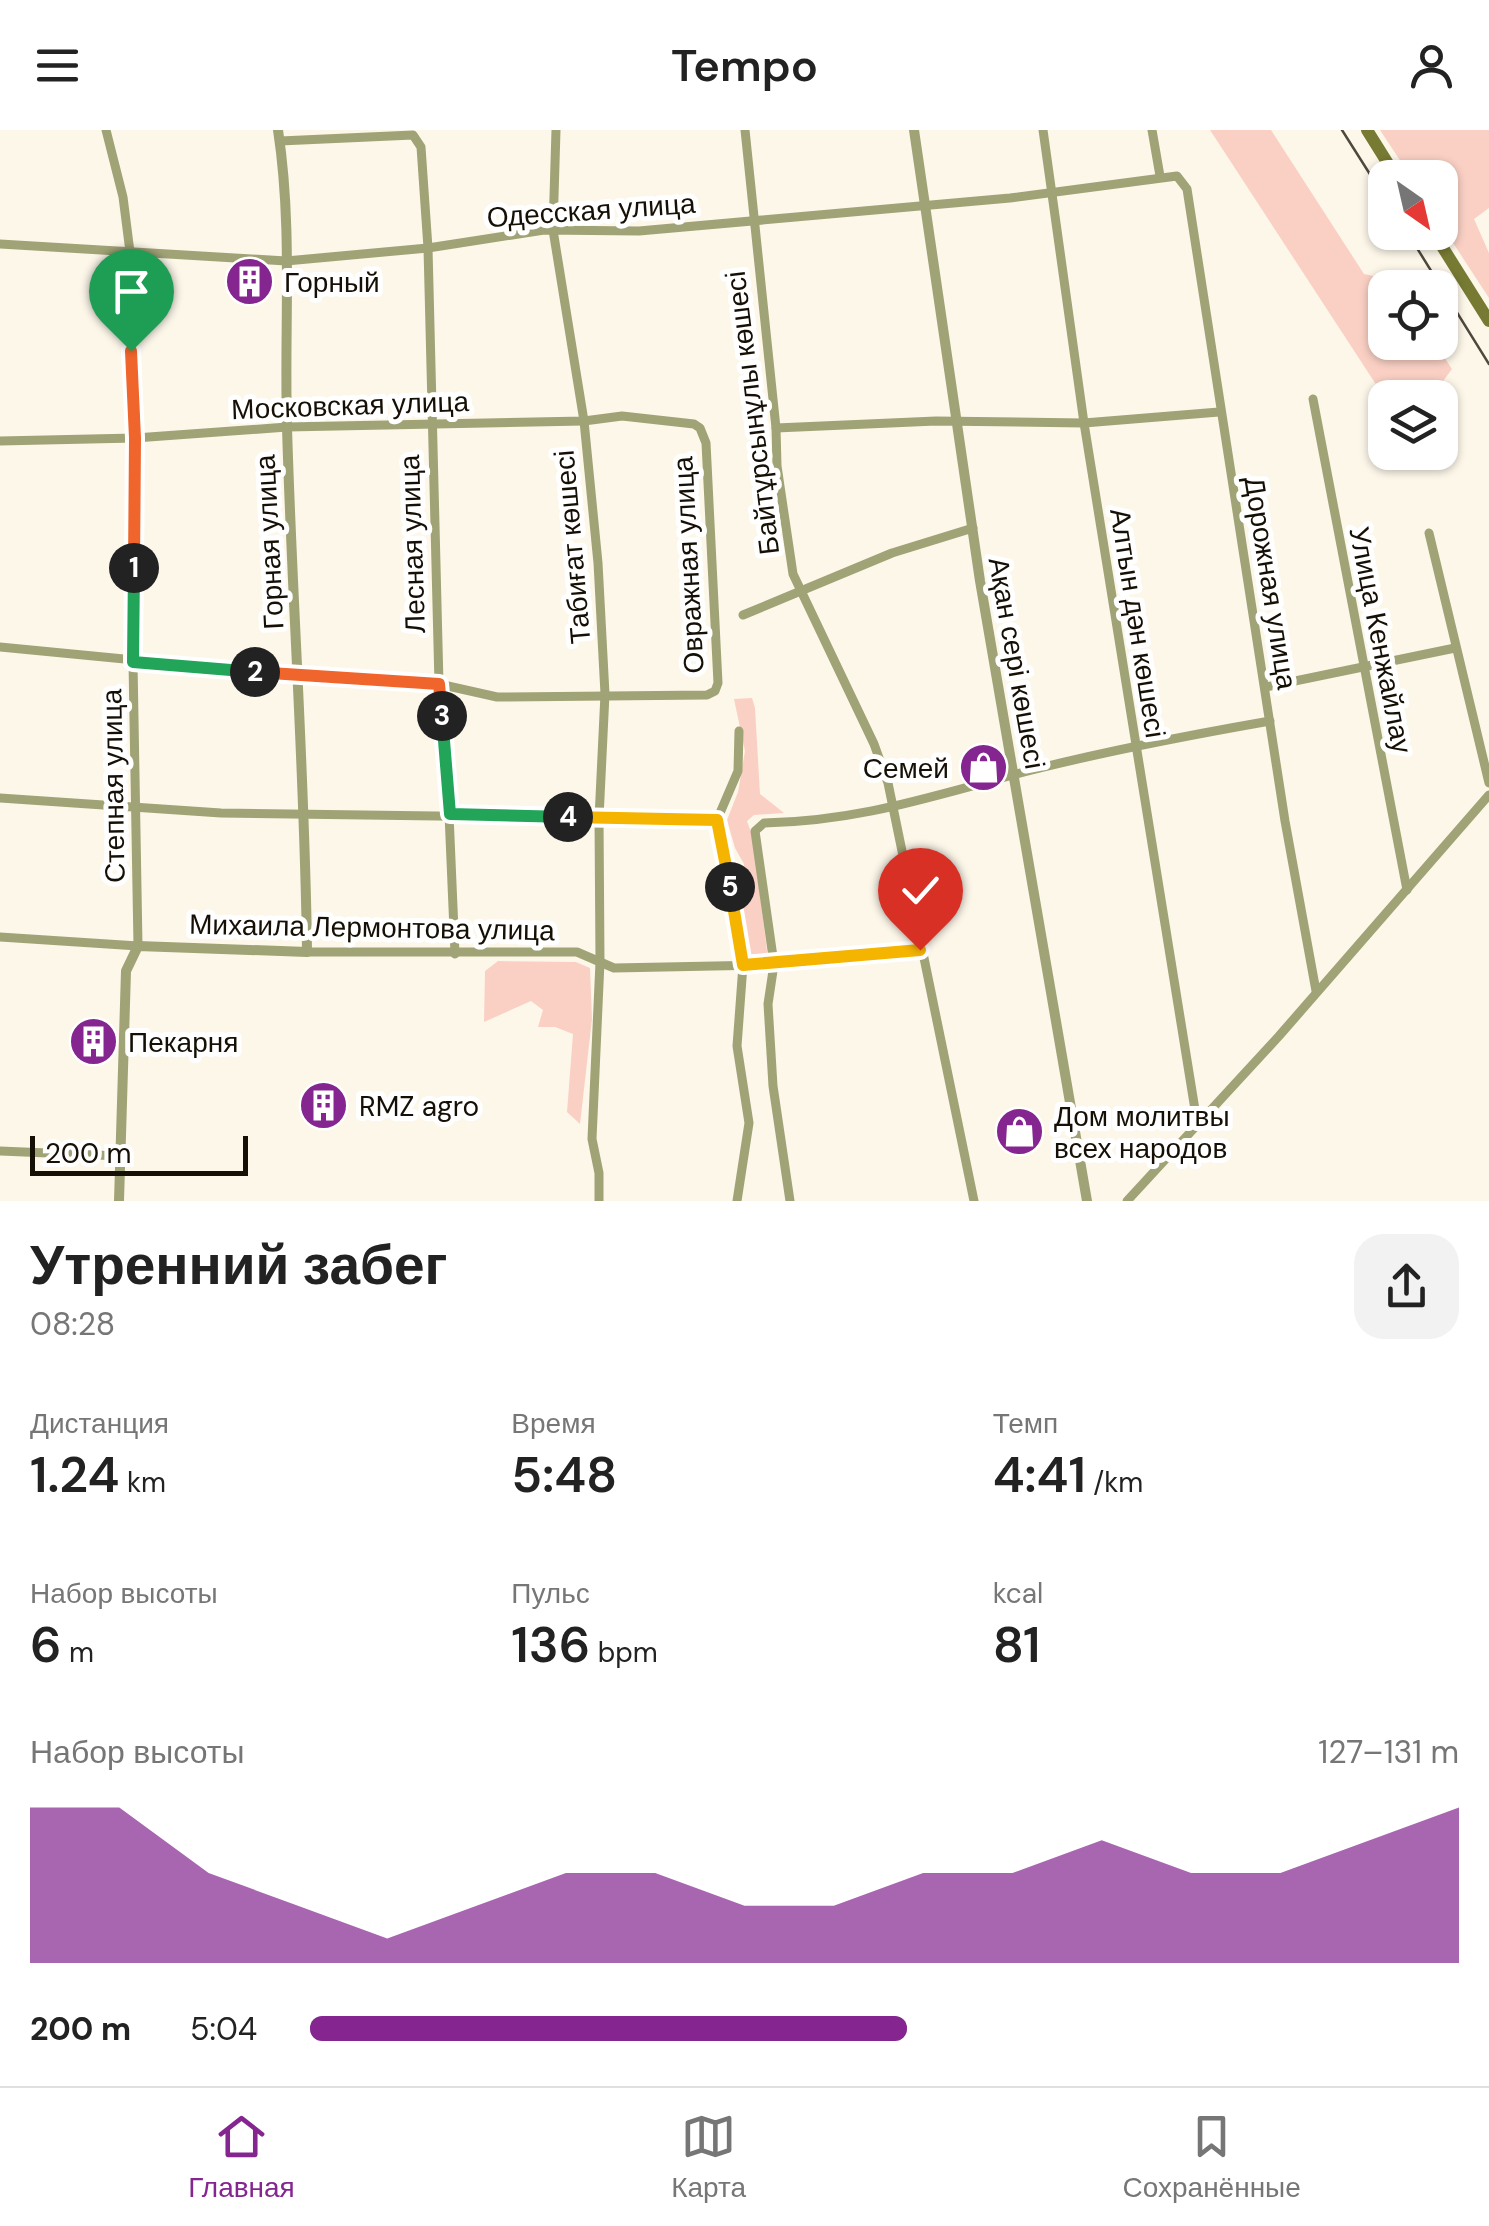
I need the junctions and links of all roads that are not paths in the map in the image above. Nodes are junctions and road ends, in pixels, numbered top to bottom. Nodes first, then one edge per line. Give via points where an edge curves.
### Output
1 (106, 130) edge
2 (556, 130) edge
3 (745, 130) edge
4 (914, 130) edge
5 (1044, 130) edge
6 (1152, 130) edge
7 (1367, 130) edge
8 (279, 136) edge
9 (1386, 160) edge
10 (1160, 176) junction
11 (1183, 181) joint
12 (1053, 194) junction
13 (925, 206) junction
14 (753, 220) junction
15 (554, 230) junction
16 (0, 244) edge
17 (428, 248) junction
18 (1444, 250) edge
19 (130, 252) junction
20 (286, 261) junction
21 (1489, 321) edge
22 (1313, 399) dead end
23 (1219, 412) junction
24 (584, 421) junction
25 (1084, 423) junction
26 (957, 424) junction
27 (431, 426) junction
28 (287, 427) junction
29 (700, 428) joint
30 (776, 428) junction
31 (135, 438) junction
32 (0, 441) edge
33 (972, 528) junction
34 (1429, 533) dead end
35 (802, 592) junction
36 (744, 616) dead end
37 (0, 647) edge
38 (1455, 648) junction
39 (133, 662) junction
40 (1362, 666) junction
41 (298, 676) junction
42 (439, 684) junction
43 (1266, 687) junction
44 (605, 694) junction
45 (1270, 720) junction
46 (739, 732) dead end
47 (1134, 744) junction
48 (1013, 775) junction
49 (1489, 783) edge
50 (1489, 795) edge
51 (0, 798) edge
52 (136, 807) junction
53 (894, 809) junction
54 (306, 813) junction
55 (450, 814) junction
56 (599, 818) junction
57 (717, 820) junction
58 (1407, 890) junction
59 (0, 937) edge
60 (138, 946) junction
61 (920, 950) junction
62 (307, 952) junction
63 (454, 954) junction
64 (600, 962) junction
65 (774, 964) junction
66 (743, 965) junction
67 (1316, 992) junction
68 (1197, 1122) junction
69 (0, 1152) edge
70 (120, 1156) junction
71 (119, 1201) edge
72 (599, 1201) edge
73 (737, 1201) edge
74 (790, 1201) edge
75 (974, 1201) edge
76 (1086, 1201) edge
77 (1127, 1201) edge

1 - 19 street, Степная улица
2 - 15 street, Табиғат көшесі
3 - 14 street, Байтұрсынұлы көшесі
4 - 13 street, Ақан сері көшесі
5 - 12 street, Алтын дән көшесі
6 - 10 street
7 - 9 main road
8 - 17 street, Лесная улица via 413,136 421,147
8 - 20 street, Горная улица
10 - 11 street, Одесская улица
10 - 12 street, Одесская улица
11 - 23 street, Дорожная улица
12 - 13 street, Одесская улица
12 - 25 street, Алтын дән көшесі
13 - 14 street, Одесская улица
13 - 26 street, Ақан сері көшесі
14 - 15 street, Одесская улица
14 - 30 street, Байтұрсынұлы көшесі
15 - 17 street, Одесская улица
15 - 24 street, Табиғат көшесі
16 - 19 street, Одесская улица
17 - 20 street, Одесская улица
17 - 27 street, Лесная улица
18 - 21 main road
19 - 20 street, Одесская улица
19 - 31 street, Степная улица
20 - 28 street, Горная улица
22 - 40 street, Улица Кенжайлау
23 - 25 street
23 - 43 street, Дорожная улица
24 - 27 street, Московская улица
24 - 29 street, Московская улица via 650,417
24 - 44 street, Табиғат көшесі
25 - 26 street
25 - 47 street, Алтын дән көшесі
26 - 30 street
26 - 33 street, Ақан сері көшесі
27 - 28 street, Московская улица
27 - 42 street, Лесная улица
28 - 31 street, Московская улица
28 - 41 street, Горная улица
29 - 44 street, Овражная улица via 718,683 707,695
30 - 35 street, Байтұрсынұлы көшесі via 779,484
31 - 32 street, Московская улица
31 - 39 street, Степная улица
33 - 35 street
33 - 48 street, Ақан сері көшесі
34 - 38 street
35 - 36 street
35 - 53 street, Байтұрсынұлы көшесі via 874,744
37 - 39 street
38 - 40 street
38 - 49 street
39 - 41 street
39 - 52 street, Степная улица
40 - 43 street
40 - 58 street, Улица Кенжайлау
41 - 42 street
41 - 54 street, Горная улица
42 - 44 street via 497,697
42 - 55 street, Лесная улица
43 - 45 street, Дорожная улица
44 - 56 street, Табиғат көшесі
45 - 47 street
45 - 67 street, Дорожная улица
46 - 57 street via 738,771
47 - 48 street
47 - 68 street, Алтын дән көшесі
48 - 53 street
48 - 76 street, Ақан сері көшесі
50 - 58 street
51 - 52 street
52 - 54 street
52 - 60 street, Степная улица
53 - 61 street, Байтұрсынұлы көшесі
53 - 65 street via 758,826
54 - 55 street
54 - 62 street, Горная улица
55 - 56 street
55 - 63 street, Лесная улица
56 - 57 street
56 - 64 street, Табиғат көшесі
57 - 66 street
58 - 67 street
59 - 60 street, Михаила Лермонтова улица
60 - 62 street, Михаила Лермонтова улица
60 - 70 street, Степная улица via 126,971
61 - 65 street, Михаила Лермонтова улица
61 - 75 street, Байтұрсынұлы көшесі
62 - 63 street, Михаила Лермонтова улица
63 - 64 street, Михаила Лермонтова улица via 577,952
64 - 66 street, Михаила Лермонтова улица via 614,968
64 - 72 street, Табиғат көшесі via 592,1140
65 - 66 street, Михаила Лермонтова улица
65 - 74 street via 768,1004 773,1086
66 - 73 street via 736,1046 749,1123
67 - 68 street
68 - 77 street
69 - 70 street
70 - 71 street, Степная улица

